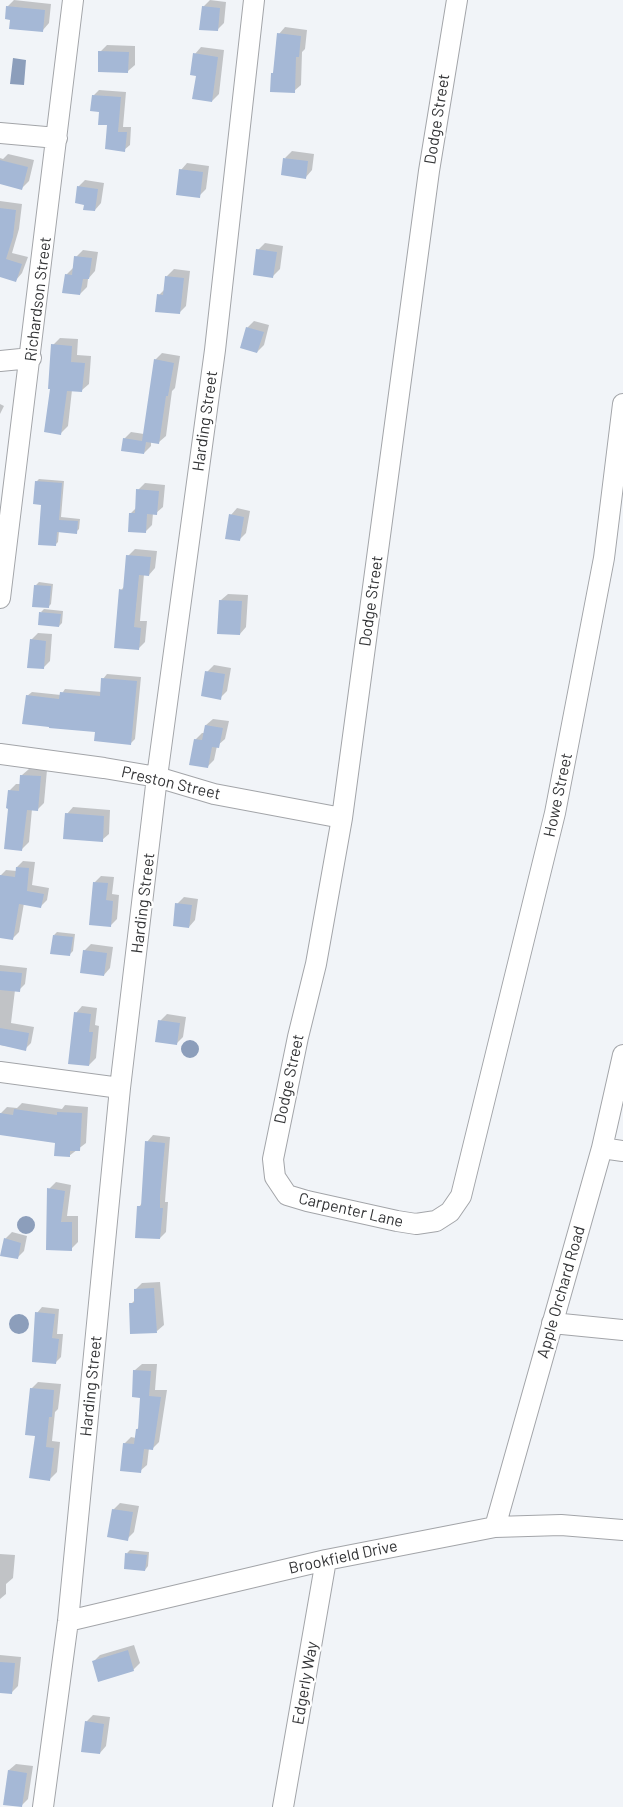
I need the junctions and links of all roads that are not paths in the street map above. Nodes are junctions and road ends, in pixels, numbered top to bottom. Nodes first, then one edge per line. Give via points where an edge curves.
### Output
1 (73, 0) edge
2 (254, 0) edge
3 (457, 0) edge
4 (0, 133) edge
5 (57, 138) junction
6 (31, 358) junction
7 (0, 361) edge
8 (623, 404) edge
9 (0, 598) edge
10 (0, 754) edge
11 (157, 777) junction
12 (342, 818) junction
13 (623, 1056) edge
14 (0, 1072) edge
15 (120, 1088) junction
16 (602, 1148) junction
17 (623, 1151) edge
18 (466, 1181) joint
19 (287, 1195) joint
20 (552, 1323) junction
21 (623, 1330) edge
22 (495, 1527) junction
23 (623, 1530) edge
24 (326, 1560) junction
25 (68, 1621) junction
26 (43, 1807) edge
27 (283, 1807) edge

1 - 5 street, Richardson Street
2 - 11 street, Harding Street via 214,359
3 - 12 street, Dodge Street via 429,171
4 - 5 street
5 - 6 street, Richardson Street
6 - 7 street
6 - 9 street, Richardson Street
8 - 18 street, Howe Street via 604,558 555,813
10 - 11 street, Preston Street
11 - 12 street, Preston Street via 214,794
11 - 15 street, Harding Street
12 - 19 street, Dodge Street via 316,964 273,1159 275,1177
13 - 16 street, Apple Orchard Road
14 - 15 street
15 - 25 street, Harding Street
16 - 17 street
16 - 20 street, Apple Orchard Road
18 - 19 street, Carpenter Lane via 450,1212 436,1221 416,1224
20 - 21 street
20 - 22 street, Apple Orchard Road
22 - 23 street, Brookfield Drive via 561,1525
22 - 24 street, Brookfield Drive
24 - 25 street, Brookfield Drive
24 - 27 street, Edgerly Way
25 - 26 street, Harding Street

